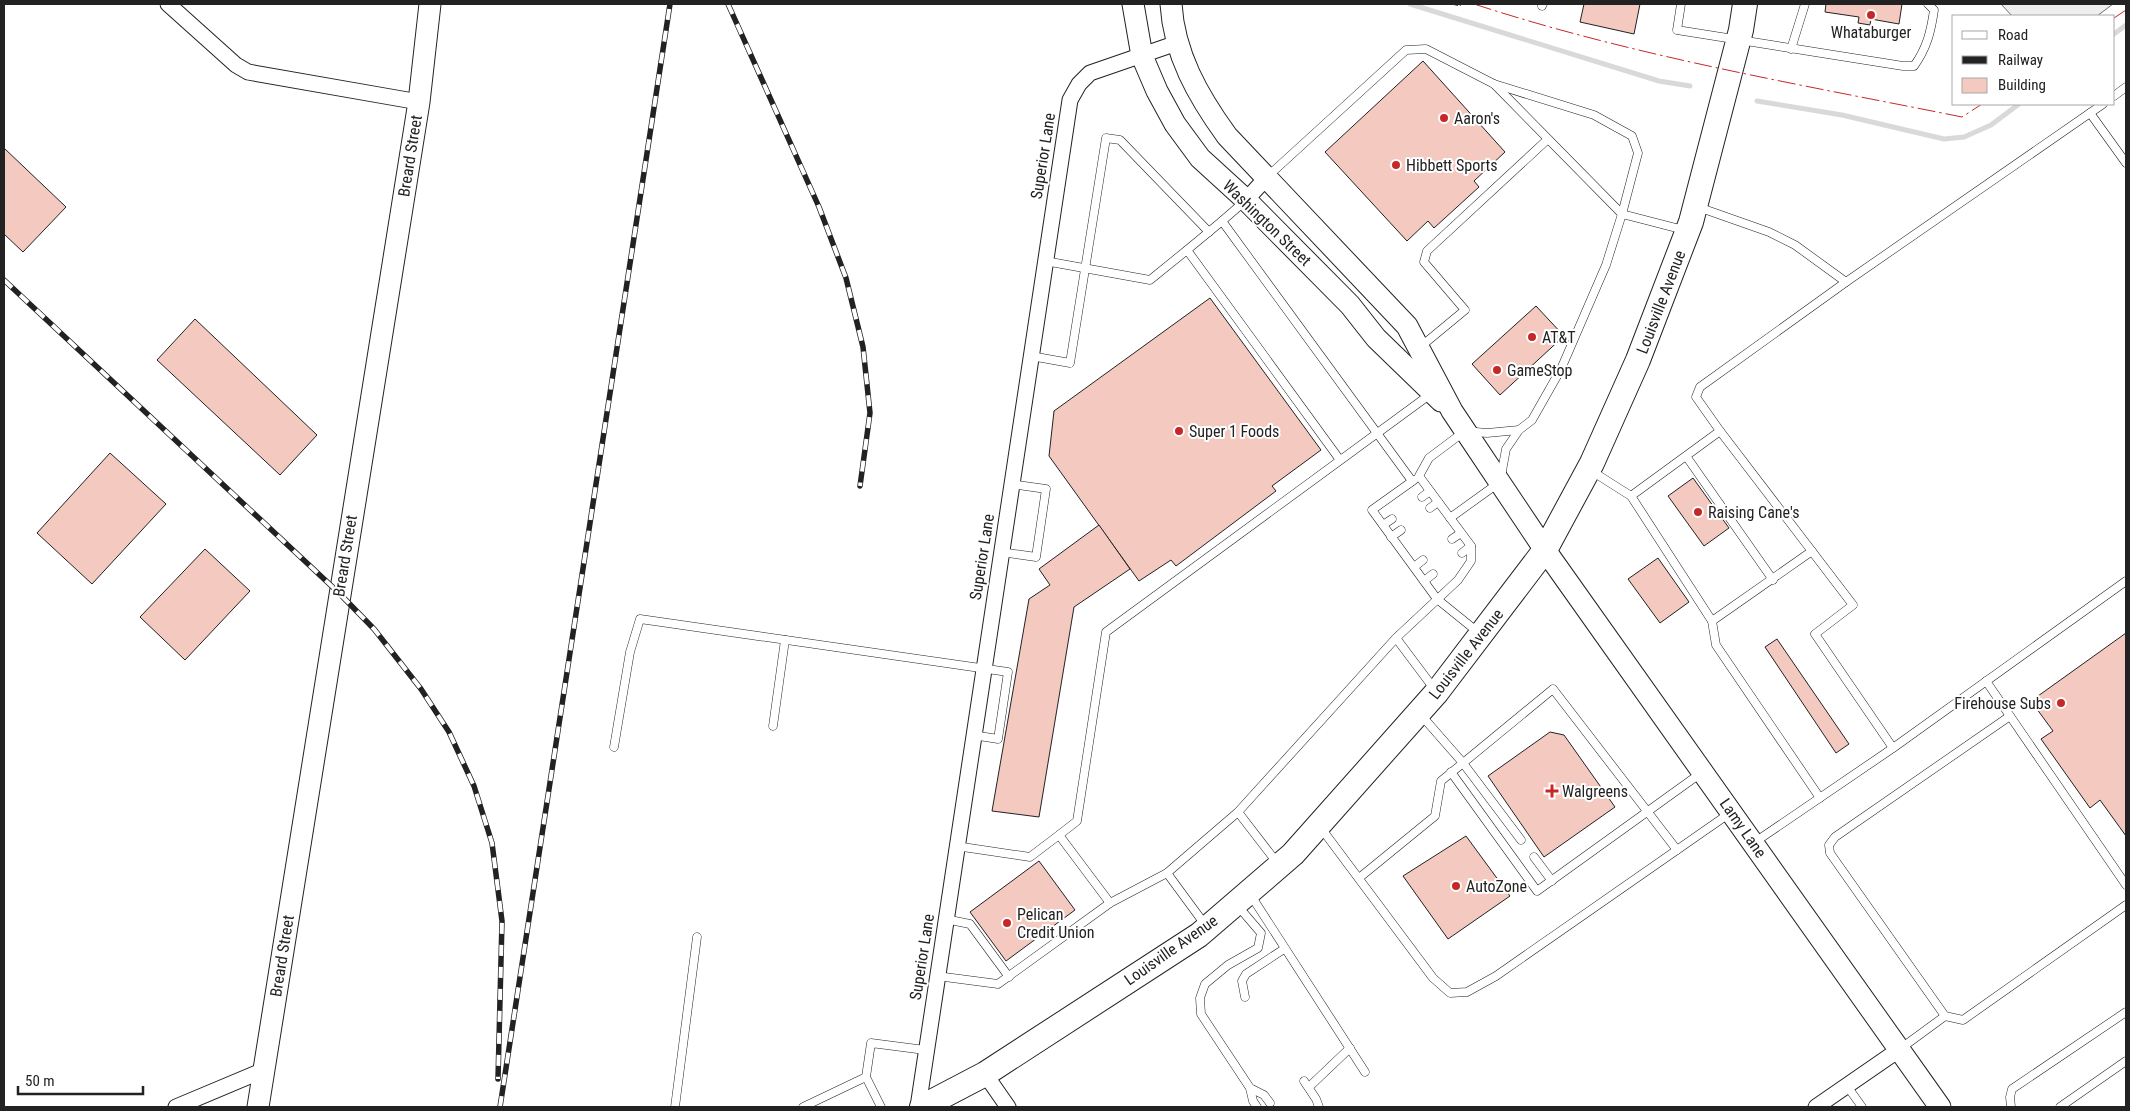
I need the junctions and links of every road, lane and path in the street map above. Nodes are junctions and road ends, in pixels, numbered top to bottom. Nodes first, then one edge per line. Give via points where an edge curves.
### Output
1 (168, 4) edge
2 (430, 4) edge
3 (1133, 4) edge
4 (1171, 4) edge
5 (1681, 4) edge
6 (1744, 4) edge
7 (1805, 4) edge
8 (1928, 4) edge
9 (1738, 40) junction
10 (1176, 43) junction
11 (1791, 48) junction
12 (1142, 56) junction
13 (1494, 84) junction
14 (2126, 87) edge
15 (2115, 95) edge
16 (419, 102) junction
17 (2102, 105) edge
18 (2090, 113) junction
19 (1548, 140) junction
20 (2126, 163) edge
21 (1267, 177) junction
22 (1246, 200) junction
23 (1695, 206) junction
24 (1622, 214) junction
25 (1222, 221) junction
26 (1687, 231) junction
27 (1209, 232) junction
28 (1187, 250) junction
29 (1045, 261) junction
30 (1085, 268) junction
31 (1846, 282) junction
32 (1419, 348) junction
33 (1031, 356) junction
34 (1432, 392) junction
35 (1452, 411) junction
36 (1519, 430) junction
37 (1465, 431) junction
38 (1720, 431) junction
39 (1376, 434) junction
40 (1686, 456) junction
41 (1340, 460) junction
42 (1588, 469) junction
43 (1419, 476) junction
44 (1412, 482) junction
45 (1500, 482) junction
46 (1011, 484) junction
47 (1430, 491) junction
48 (1630, 496) junction
49 (1422, 497) dead end
50 (1438, 502) junction
51 (1430, 508) dead end
52 (1450, 518) junction
53 (1392, 519) dead end
54 (1383, 525) junction
55 (1401, 530) dead end
56 (1461, 533) junction
57 (1391, 536) junction
58 (1452, 539) dead end
59 (1471, 546) junction
60 (1545, 550) junction
61 (1812, 551) junction
62 (1001, 552) junction
63 (1462, 553) dead end
64 (1424, 560) dead end
65 (1414, 567) junction
66 (1433, 574) dead end
67 (1772, 580) junction
68 (1424, 581) junction
69 (2126, 581) edge
70 (1438, 599) junction
71 (1712, 621) junction
72 (1481, 635) junction
73 (1396, 638) junction
74 (785, 640) junction
75 (983, 668) junction
76 (1986, 681) junction
77 (1437, 692) junction
78 (1419, 713) junction
79 (2010, 716) junction
80 (773, 726) dead end
81 (973, 735) junction
82 (614, 747) dead end
83 (1893, 748) junction
84 (1463, 763) junction
85 (1451, 772) junction
86 (1703, 772) junction
87 (1820, 798) junction
88 (1238, 812) junction
89 (1732, 812) junction
90 (1647, 814) junction
91 (1319, 826) junction
92 (1059, 835) junction
93 (1521, 840) dead end
94 (1754, 843) junction
95 (956, 846) junction
96 (1677, 850) junction
97 (1534, 857) dead end
98 (1279, 866) junction
99 (1167, 873) junction
100 (1359, 878) junction
101 (1552, 880) junction
102 (2126, 885) edge
103 (1242, 898) junction
104 (1110, 903) junction
105 (2126, 905) edge
106 (945, 919) junction
107 (1207, 928) junction
108 (697, 937) dead end
109 (1284, 948) junction
110 (937, 976) junction
111 (1009, 976) junction
112 (1245, 997) dead end
113 (2126, 1012) edge
114 (1945, 1016) junction
115 (1350, 1048) junction
116 (1900, 1049) junction
117 (925, 1050) junction
118 (2126, 1061) edge
119 (264, 1070) junction
120 (1365, 1072) dead end
121 (985, 1074) junction
122 (866, 1077) junction
123 (1847, 1086) junction
124 (1250, 1088) junction
125 (1270, 1103) dead end
126 (176, 1107) edge
127 (258, 1107) edge
128 (675, 1107) edge
129 (803, 1107) edge
130 (881, 1107) edge
131 (918, 1107) edge
132 (922, 1107) edge
133 (1008, 1107) edge
134 (1257, 1107) edge
135 (1319, 1107) edge
136 (1816, 1107) edge
137 (1862, 1107) edge
138 (1940, 1107) edge
139 (2012, 1107) edge
140 (2060, 1107) edge

1 - 16 street via 248,72
2 - 16 street, Breard Street
3 - 12 street, Washington Street
4 - 10 street, Washington Street
5 - 9 lane via 1677,30
6 - 9 main road, Louisville Avenue
7 - 11 lane
8 - 11 lane via 1934,10 1931,31 1914,66
9 - 11 lane
9 - 23 main road, Louisville Avenue
10 - 12 street, Superior Lane
10 - 21 street, Washington Street via 1205,106 1227,136
12 - 22 street, Washington Street via 1175,124 1200,158
12 - 29 street, Superior Lane via 1090,72 1070,100
13 - 19 lane
13 - 21 lane via 1426,49 1406,50
13 - 24 lane via 1594,115 1632,136 1638,153
14 - 15 lane
16 - 119 street, Breard Street
17 - 18 lane
18 - 20 lane
18 - 31 lane
19 - 24 lane
19 - 32 lane via 1427,251 1424,262 1465,310
21 - 22 street
21 - 32 street, Washington Street via 1401,319
22 - 25 lane
22 - 34 street, Washington Street via 1350,305 1376,338
23 - 26 main road, Louisville Avenue
23 - 31 lane via 1768,232 1795,246
24 - 26 lane
24 - 36 lane via 1606,265 1561,369 1532,420
25 - 27 lane
25 - 39 lane
26 - 42 main road, Louisville Avenue via 1638,360
27 - 28 lane
27 - 30 lane via 1120,140 1106,138
28 - 30 lane via 1150,280
28 - 41 lane
29 - 30 lane
29 - 33 street, Superior Lane
30 - 33 lane via 1070,363
31 - 38 lane via 1700,387 1696,397
32 - 35 street, Washington Street
33 - 46 street, Superior Lane
34 - 35 street, Washington Street
34 - 39 lane
35 - 37 street, Washington Street
36 - 37 lane
36 - 45 lane via 1506,449
37 - 43 lane via 1429,458
37 - 45 street, Washington Street
38 - 40 lane
38 - 61 lane
39 - 41 lane
39 - 44 lane
40 - 48 lane
40 - 67 lane
41 - 92 lane via 1106,632 1077,821
42 - 48 lane
42 - 60 main road, Louisville Avenue
43 - 44 lane
43 - 47 lane
44 - 54 lane via 1372,510
45 - 52 lane
45 - 60 street, Washington Street
46 - 62 street, Superior Lane
46 - 62 lane via 1046,489 1038,547 1036,556
47 - 49 lane
47 - 50 lane
48 - 71 lane
50 - 51 lane
50 - 52 lane
52 - 56 lane
53 - 54 lane
54 - 57 lane
55 - 57 lane
56 - 58 lane
56 - 59 lane
57 - 65 lane
59 - 63 lane
59 - 70 lane via 1470,561 1458,580
60 - 72 main road, Louisville Avenue
60 - 86 street, Lamy Lane
61 - 67 lane
61 - 83 lane via 1853,605 1815,634
62 - 75 street, Superior Lane
64 - 65 lane
65 - 68 lane
66 - 68 lane
67 - 71 lane
68 - 70 lane
69 - 76 lane
70 - 72 lane
70 - 73 lane
71 - 87 lane via 1716,645
72 - 77 main road, Louisville Avenue
73 - 77 lane
73 - 88 lane
74 - 75 lane
74 - 80 lane
74 - 82 lane via 640,619 630,652
75 - 81 street, Superior Lane
75 - 81 lane via 1008,672 1000,729 998,739
76 - 79 lane
76 - 83 lane
77 - 78 main road, Louisville Avenue
78 - 84 lane
78 - 91 main road, Louisville Avenue
79 - 102 lane
79 - 114 lane via 1835,837 1829,845 1830,853
81 - 95 street, Superior Lane
83 - 87 lane
84 - 85 lane
84 - 90 lane via 1553,689
84 - 93 lane
85 - 100 lane via 1441,781 1435,816
85 - 101 lane via 1537,891
86 - 89 street, Lamy Lane
86 - 90 lane
87 - 94 lane
88 - 98 lane
88 - 99 lane
89 - 94 street, Lamy Lane
89 - 96 lane
90 - 96 lane
90 - 101 lane
91 - 98 main road, Louisville Avenue
91 - 100 lane
92 - 95 lane via 1030,857
92 - 104 lane
94 - 116 street, Lamy Lane
95 - 106 street, Superior Lane
96 - 100 lane via 1496,976 1467,992 1450,993 1440,986
97 - 101 lane
98 - 103 main road, Louisville Avenue
99 - 104 lane
99 - 107 lane
103 - 107 main road, Louisville Avenue
103 - 109 lane
103 - 124 lane via 1261,933 1258,948 1228,965 1205,984 1200,998 1201,1014
104 - 111 lane
105 - 114 lane via 1963,1020
106 - 110 street, Superior Lane
106 - 111 lane via 970,924
107 - 121 main road, Louisville Avenue
108 - 128 lane
109 - 112 lane via 1246,974 1242,981
109 - 115 lane
110 - 111 lane via 998,984
110 - 117 street, Superior Lane
113 - 139 lane via 2012,1089
114 - 116 lane
115 - 120 lane
115 - 135 lane via 1307,1084
116 - 123 street
116 - 138 street, Lamy Lane
117 - 122 lane via 872,1043
117 - 131 street, Superior Lane
118 - 140 lane
119 - 126 street
119 - 127 street, Breard Street
121 - 132 main road, Louisville Avenue
121 - 133 street
122 - 129 lane
122 - 130 lane
123 - 136 street
123 - 137 lane
124 - 125 lane via 1264,1095
124 - 134 lane

